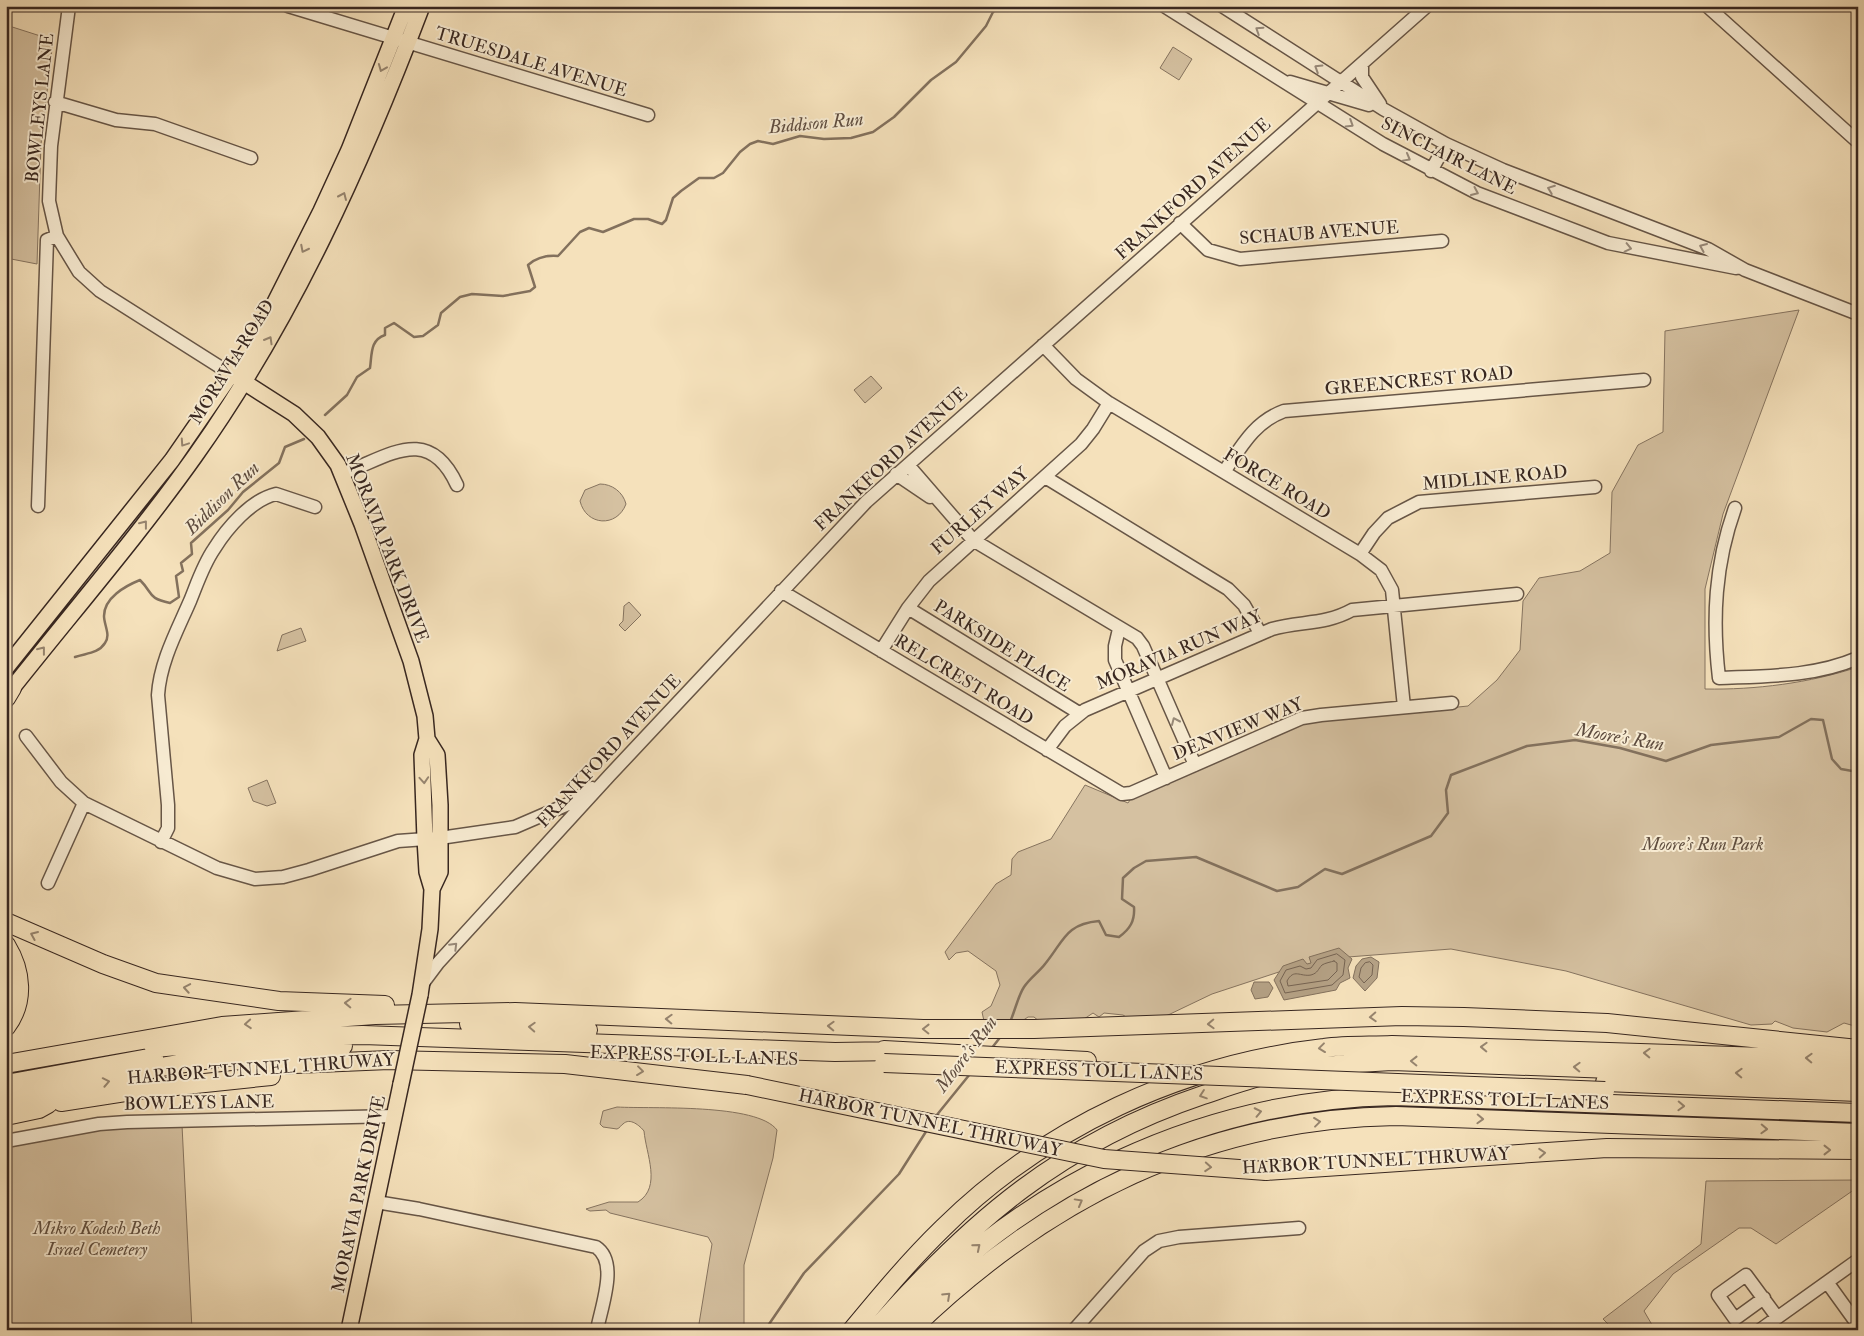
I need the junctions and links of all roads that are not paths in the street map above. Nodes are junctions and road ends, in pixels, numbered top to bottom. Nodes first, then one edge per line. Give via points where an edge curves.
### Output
1 (69, 6) edge
2 (406, 6) edge
3 (422, 6) edge
4 (1164, 6) edge
5 (1222, 6) edge
6 (1427, 6) edge
7 (1707, 6) edge
8 (295, 7) edge
9 (401, 41) junction
10 (1362, 65) junction
11 (1278, 78) junction
12 (1341, 82) junction
13 (1329, 93) junction
14 (55, 102) junction
15 (1317, 104) junction
16 (1383, 109) junction
17 (648, 115) dead end
18 (1858, 142) edge
19 (1446, 144) junction
20 (251, 158) dead end
21 (1431, 171) junction
22 (1180, 224) junction
23 (57, 236) junction
24 (1442, 241) dead end
25 (1746, 270) junction
26 (1858, 314) edge
27 (1043, 345) junction
28 (231, 374) junction
29 (1644, 380) dead end
30 (244, 382) junction
31 (1108, 403) junction
32 (908, 465) junction
33 (1224, 472) junction
34 (341, 474) junction
35 (896, 474) junction
36 (1045, 478) junction
37 (457, 485) dead end
38 (1595, 487) dead end
39 (942, 505) junction
40 (38, 506) dead end
41 (314, 507) dead end
42 (1735, 508) dead end
43 (973, 540) junction
44 (1360, 554) junction
45 (781, 591) junction
46 (1517, 594) dead end
47 (1394, 606) junction
48 (908, 608) junction
49 (1119, 629) junction
50 (1260, 633) junction
51 (882, 651) junction
52 (1858, 658) edge
53 (6, 668) edge
54 (1156, 678) junction
55 (1128, 691) junction
56 (8, 694) edge
57 (1452, 703) dead end
58 (1404, 707) junction
59 (1079, 713) junction
60 (26, 736) dead end
61 (1047, 750) junction
62 (1195, 765) junction
63 (609, 776) junction
64 (1166, 778) junction
65 (1132, 793) joint
66 (84, 803) junction
67 (574, 815) junction
68 (541, 817) junction
69 (432, 838) junction
70 (161, 842) junction
71 (48, 883) dead end
72 (6, 922) edge
73 (6, 945) edge
74 (422, 989) junction
75 (516, 1012) junction
76 (296, 1020) junction
77 (6, 1027) edge
78 (336, 1046) junction
79 (1858, 1049) edge
80 (889, 1057) junction
81 (1858, 1060) edge
82 (474, 1061) junction
83 (6, 1064) edge
84 (6, 1075) edge
85 (129, 1077) junction
86 (1858, 1078) edge
87 (6, 1084) edge
88 (1605, 1087) junction
89 (1858, 1092) edge
90 (1858, 1100) edge
91 (6, 1102) edge
92 (48, 1104) junction
93 (6, 1110) edge
94 (1858, 1113) edge
95 (6, 1116) edge
96 (394, 1116) junction
97 (1858, 1133) edge
98 (6, 1141) edge
99 (1858, 1150) edge
100 (376, 1202) junction
101 (1299, 1228) dead end
102 (1858, 1260) edge
103 (1827, 1282) junction
104 (1764, 1298) dead end
105 (1777, 1317) junction
106 (1858, 1326) edge
107 (350, 1330) edge
108 (597, 1330) edge
109 (852, 1330) edge
110 (875, 1330) edge
111 (892, 1330) edge
112 (911, 1330) edge
113 (1074, 1330) edge
114 (1760, 1330) edge

1 - 14 street, BOWLEYS LANE
2 - 9 main road, MORAVIA ROAD
3 - 9 main road, MORAVIA ROAD
4 - 11 street, SINCLAIR LANE
12 -> 5 street, SINCLAIR LANE
6 - 10 street, FRANKFORD AVENUE
7 - 18 street
8 - 9 street, TRUESDALE AVENUE
9 - 17 street, TRUESDALE AVENUE
9 -> 28 main road, MORAVIA ROAD via 307,242 259,334
30 -> 9 main road, MORAVIA ROAD via 319,250
10 - 12 street, FRANKFORD AVENUE
10 - 16 street via 1362,77
11 - 13 street
11 - 15 street, SINCLAIR LANE
12 - 13 street, FRANKFORD AVENUE
12 - 16 street, SINCLAIR LANE
13 - 15 street, FRANKFORD AVENUE
13 - 16 street
14 - 20 street via 116,120 155,124
14 - 23 street, BOWLEYS LANE via 49,201
15 -> 21 street, SINCLAIR LANE
15 - 22 street, FRANKFORD AVENUE
16 - 19 street, SINCLAIR LANE
19 - 21 street
25 -> 19 street, SINCLAIR LANE via 1708,249 1503,170
21 -> 25 street, SINCLAIR LANE via 1511,207 1608,243
22 - 24 street, SCHAUB AVENUE via 1208,250 1240,258
22 - 27 street, FRANKFORD AVENUE
23 - 28 street, MORAVIA PARK DRIVE via 79,272 100,290
23 - 40 street via 47,240
25 - 26 street, SINCLAIR LANE
27 - 31 street, FORCE ROAD via 1076,379
27 - 32 street, FRANKFORD AVENUE
28 - 30 main road, MORAVIA PARK DRIVE
28 -> 53 main road, MORAVIA ROAD via 172,460
29 - 33 street, GREENCREST ROAD via 1284,412 1268,418 1249,435
30 - 34 main road, MORAVIA PARK DRIVE via 269,396 306,425 327,449
56 -> 30 main road, MORAVIA ROAD via 178,478
31 - 33 street, FORCE ROAD
31 - 36 street, FURLEY WAY via 1085,440
32 - 35 street, FRANKFORD AVENUE
32 - 39 street
33 - 44 street, FORCE ROAD
34 - 37 street via 390,452 418,448 444,461
34 - 69 main road, MORAVIA PARK DRIVE via 411,661 425,716 427,739 437,756
35 - 39 street
35 - 45 street, FRANKFORD AVENUE via 849,518
36 - 43 street, FURLEY WAY
36 - 50 street via 1228,589 1244,604
38 - 44 street, MIDLINE ROAD via 1419,502 1388,518
39 - 43 street
41 - 70 street via 276,494 270,495 240,518 217,544 206,563 159,682 169,820
42 - 52 street via 1726,533 1714,600 1719,678 1820,671
43 - 48 street, FURLEY WAY via 938,572
43 - 49 street
44 - 47 street, FORCE ROAD via 1384,574 1392,590
45 - 51 street, RELCREST ROAD
45 - 63 street, FRANKFORD AVENUE
46 - 47 street, MORAVIA RUN WAY
47 - 50 street, MORAVIA RUN WAY via 1352,610 1332,620 1291,624
47 - 58 street, FORCE ROAD
48 - 51 street, FURLEY WAY
48 - 59 street, PARKSIDE PLACE
49 - 54 street via 1137,638
49 - 55 street via 1115,660
50 - 54 street, MORAVIA RUN WAY
51 - 61 street, RELCREST ROAD
54 - 55 street, MORAVIA RUN WAY
62 -> 54 street
55 - 59 street, MORAVIA RUN WAY
55 - 64 street
57 - 58 street, DENVIEW WAY
58 - 62 street, DENVIEW WAY via 1302,718
59 - 61 street, MORAVIA RUN WAY
60 - 66 street via 61,782
61 - 65 street, RELCREST ROAD via 1117,792
62 - 64 street, DENVIEW WAY
63 - 67 street, FRANKFORD AVENUE
63 - 68 street via 572,802
64 - 65 street, DENVIEW WAY
66 - 70 street
66 - 71 street
67 - 68 street
74 -> 67 street, FRANKFORD AVENUE via 438,963
68 - 69 street via 501,830
69 - 70 street via 398,841 309,870 255,879 217,868
69 - 74 main road, MORAVIA PARK DRIVE via 427,872 432,889 430,929
75 -> 72 highway via 279,1001 165,984 103,964
73 - 77 highway via 15,962 19,983 18,1003
74 - 96 main road, MORAVIA PARK DRIVE, bridge
75 - 76 highway, HARBOR TUNNEL THRUWAY
79 -> 75 highway, HARBOR TUNNEL THRUWAY via 1607,1023 1447,1017 1034,1029 923,1029
80 -> 76 highway, EXPRESS TOLL LANES via 835,1044 472,1024
76 -> 83 highway, HARBOR TUNNEL THRUWAY via 222,1026
78 - 80 highway, EXPRESS TOLL LANES
78 - 85 highway, EXPRESS TOLL LANES via 178,1065 136,1072
78 - 87 highway via 315,1044 179,1054
80 - 84 highway via 835,1052 319,1035 153,1049
80 - 88 highway, EXPRESS TOLL LANES via 1087,1062
81 -> 109 highway via 1392,1045 1324,1048 1270,1056 1210,1071 1105,1112 985,1190 944,1227
82 - 85 highway, HARBOR TUNNEL THRUWAY via 327,1062
82 - 92 highway via 449,1066 329,1070 237,1079
82 -> 99 highway, HARBOR TUNNEL THRUWAY, bridge via 565,1064 747,1085 1104,1159 1266,1171 1607,1148
91 -> 85 highway, HARBOR TUNNEL THRUWAY
86 -> 110 highway, EXPRESS TOLL LANES via 1392,1061 1330,1065 1275,1074 1162,1109 1078,1150 958,1241
88 - 89 highway, EXPRESS TOLL LANES
88 - 90 highway, EXPRESS TOLL LANES
92 - 93 highway
92 - 95 highway
111 -> 94 highway, EXPRESS TOLL LANES via 964,1258 1049,1196 1144,1148 1252,1113 1320,1101 1394,1096
96 - 98 street, BOWLEYS LANE via 127,1122
96 - 100 main road, MORAVIA PARK DRIVE
112 -> 97 highway via 976,1271 1060,1212 1149,1166 1221,1141 1264,1131 1322,1121 1396,1116
100 - 107 main road, MORAVIA PARK DRIVE
100 - 108 street via 591,1246 603,1252 608,1264
101 - 113 street via 1158,1241 1144,1251
102 - 103 street
103 - 105 street
103 - 106 street
104 - 105 street
105 - 114 street

